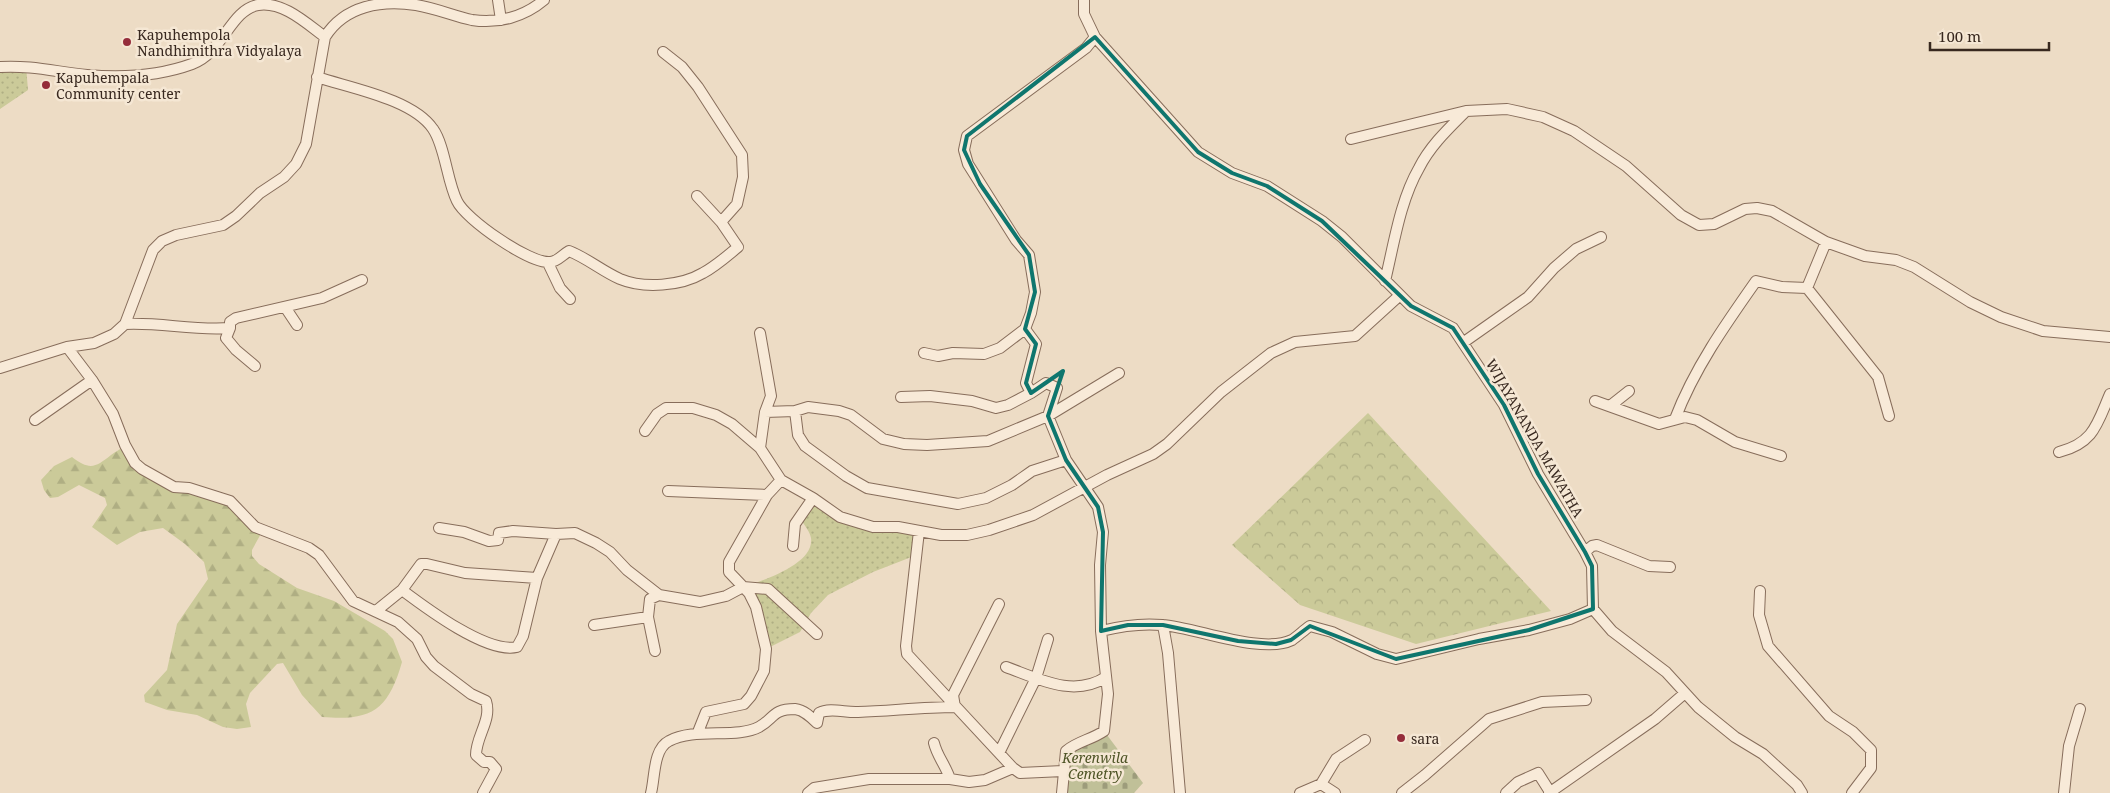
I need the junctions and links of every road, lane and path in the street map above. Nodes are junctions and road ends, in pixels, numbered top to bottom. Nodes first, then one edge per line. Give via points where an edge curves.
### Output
1 (498, 0) edge
2 (544, 0) edge
3 (1084, 0) edge
4 (262, 3) edge
5 (501, 20) junction
6 (324, 37) junction
7 (1096, 37) junction
8 (663, 52) dead end
9 (0, 67) edge
10 (317, 77) junction
11 (1466, 111) junction
12 (1350, 139) dead end
13 (697, 196) dead end
14 (721, 222) junction
15 (1601, 237) dead end
16 (1826, 242) junction
17 (548, 263) junction
18 (362, 280) dead end
19 (1385, 281) junction
20 (1807, 288) junction
21 (1399, 296) junction
22 (570, 300) dead end
23 (285, 306) junction
24 (125, 324) junction
25 (297, 325) dead end
26 (230, 328) junction
27 (1025, 329) junction
28 (760, 333) dead end
29 (2110, 337) edge
30 (1464, 342) junction
31 (67, 347) junction
32 (924, 353) dead end
33 (256, 366) dead end
34 (0, 368) edge
35 (1119, 373) dead end
36 (92, 380) junction
37 (1628, 391) dead end
38 (1031, 393) junction
39 (2110, 394) edge
40 (901, 398) dead end
41 (1595, 401) dead end
42 (1610, 406) junction
43 (765, 412) junction
44 (795, 412) junction
45 (1048, 416) junction
46 (1888, 416) dead end
47 (1675, 419) junction
48 (35, 420) dead end
49 (645, 431) dead end
50 (760, 448) junction
51 (2059, 452) dead end
52 (1781, 456) dead end
53 (1066, 460) junction
54 (781, 480) junction
55 (1086, 487) junction
56 (668, 491) dead end
57 (767, 495) junction
58 (813, 498) junction
59 (439, 528) dead end
60 (918, 531) junction
61 (556, 534) junction
62 (793, 546) dead end
63 (1585, 552) junction
64 (1670, 567) dead end
65 (537, 578) junction
66 (743, 587) junction
67 (402, 590) junction
68 (1760, 591) dead end
69 (658, 595) junction
70 (999, 604) dead end
71 (1593, 610) junction
72 (376, 611) junction
73 (648, 617) junction
74 (594, 625) dead end
75 (1163, 625) junction
76 (1101, 631) junction
77 (817, 634) dead end
78 (1048, 639) dead end
79 (655, 651) dead end
80 (1006, 667) dead end
81 (1106, 677) junction
82 (1036, 678) junction
83 (1685, 693) junction
84 (1586, 700) dead end
85 (956, 707) junction
86 (2080, 710) dead end
87 (698, 732) junction
88 (1365, 740) dead end
89 (934, 742) dead end
90 (999, 753) junction
91 (1013, 768) junction
92 (1063, 771) junction
93 (950, 779) junction
94 (1321, 784) junction
95 (1549, 792) edge
96 (483, 793) edge
97 (651, 793) edge
98 (808, 793) edge
99 (1062, 793) edge
100 (1180, 793) edge
101 (1300, 793) edge
102 (1335, 793) edge
103 (1402, 793) edge
104 (1506, 793) edge
105 (1802, 793) edge
106 (1852, 793) edge
107 (2064, 793) edge

1 - 5 street
2 - 5 street via 515,17
3 - 7 street, WIJAYANANDA MAWATHA via 1084,14
4 - 6 street via 291,12
4 - 9 street via 238,14 216,47 195,63 164,73 89,75 36,67
5 - 6 street via 474,20 417,5 388,4 359,8 344,15
6 - 10 street
7 - 19 street, WIJAYANANDA MAWATHA via 1198,152 1232,173 1267,186 1322,221
7 - 27 street via 1086,48 968,136 964,150 980,184 1029,255 1035,292
8 - 14 street via 682,67 698,87 742,155 743,177 737,204
10 - 17 street via 402,105 419,115 434,130 458,204 509,246
10 - 24 street via 306,144 296,164 223,225 162,241 154,250
11 - 12 street
11 - 16 street via 1507,109 1543,117 1574,131 1626,166 1681,215 1700,225 1714,224 1745,209 1757,208 1772,211
11 - 19 street via 1443,134 1419,168 1408,194
13 - 14 street
14 - 17 street via 738,247 712,268 685,280 660,284 628,282 569,251
15 - 30 street via 1576,249 1528,297
16 - 20 street
16 - 29 street via 1865,256 1914,266 1970,302 2001,317 2035,328
17 - 22 street
18 - 23 street via 322,298
19 - 21 street, WIJAYANANDA MAWATHA
20 - 46 street via 1878,377
20 - 47 street via 1756,281 1713,343
21 - 30 street, WIJAYANANDA MAWATHA via 1452,328
21 - 55 street via 1355,336 1295,342 1271,353 1221,392 1167,444
23 - 25 street
23 - 26 street via 236,318 230,322
24 - 26 street
24 - 31 street via 114,334 94,343
26 - 33 street via 226,338
27 - 32 street via 1000,348 984,354 938,356
27 - 38 street via 1036,344 1026,383
28 - 43 street via 771,396
30 - 63 street, WIJAYANANDA MAWATHA via 1504,405 1538,474
31 - 34 street
31 - 36 street
35 - 45 street
36 - 48 street
36 - 72 street via 113,414 130,456 142,469 174,487 189,488 230,501 254,527 309,548 319,555 354,601
37 - 42 street
38 - 40 street via 996,408 972,401 930,396
38 - 45 street via 1046,383 1057,388
39 - 51 street via 2087,440 2075,448
41 - 42 street
42 - 47 street via 1659,424
43 - 44 street
43 - 50 street
44 - 45 street via 808,407 839,411 850,415 883,439 927,445 988,441
44 - 53 street via 798,435 805,446 867,488 958,504 986,498 1032,471
45 - 53 street
47 - 52 street via 1697,420 1735,442
49 - 50 street via 666,408 693,408 732,424
50 - 54 street
53 - 55 street
54 - 57 street
54 - 58 street
55 - 60 street via 1033,515 989,530 967,535
55 - 76 street via 1098,507 1103,532
56 - 57 street
57 - 66 street via 729,562 729,572
58 - 60 street via 840,517 873,527
58 - 62 street via 795,524
59 - 61 street via 489,540 498,540 499,533 513,531
60 - 85 street via 907,654
61 - 65 street
61 - 69 street via 575,532 596,543
63 - 64 street via 1597,545 1649,566
63 - 71 street, WIJAYANANDA MAWATHA via 1592,566
65 - 67 street via 465,573 420,564
65 - 67 street via 523,636 517,647 509,649 452,625
66 - 69 street via 726,596 700,602
66 - 77 street via 768,589
66 - 87 street via 756,607 766,649 764,671 744,704 706,712
67 - 72 street
68 - 106 street via 1758,615 1768,646 1829,716 1853,732 1871,750 1871,768
69 - 73 street via 650,599
70 - 85 street via 953,696
71 - 75 street via 1528,630 1479,638 1396,659 1310,626 1291,640 1276,644 1238,642
71 - 83 street via 1612,632 1666,672
72 - 96 street via 412,633 434,666 470,694 486,701 485,728 478,739 476,755 496,769
73 - 74 street
73 - 79 street
75 - 76 street via 1128,625
75 - 100 street
76 - 81 street
78 - 82 street
80 - 82 street
81 - 82 street via 1095,684 1069,688
81 - 92 street via 1108,694 1104,731 1081,740 1066,751
82 - 90 street
83 - 95 street via 1655,719
83 - 105 street via 1735,737 1762,754
84 - 103 street via 1542,702 1489,719
85 - 87 street via 824,711 819,713 817,723 798,709 786,710 773,714 760,727 748,730 711,734
85 - 90 street
86 - 107 street via 2069,746
87 - 97 street via 668,741 660,751
88 - 94 street via 1336,760
89 - 93 street
90 - 91 street
91 - 92 street via 1020,773
91 - 93 street via 985,780
92 - 99 street
93 - 98 street via 868,779 814,788
94 - 101 street
94 - 102 street
95 - 104 street via 1538,773 1518,782

